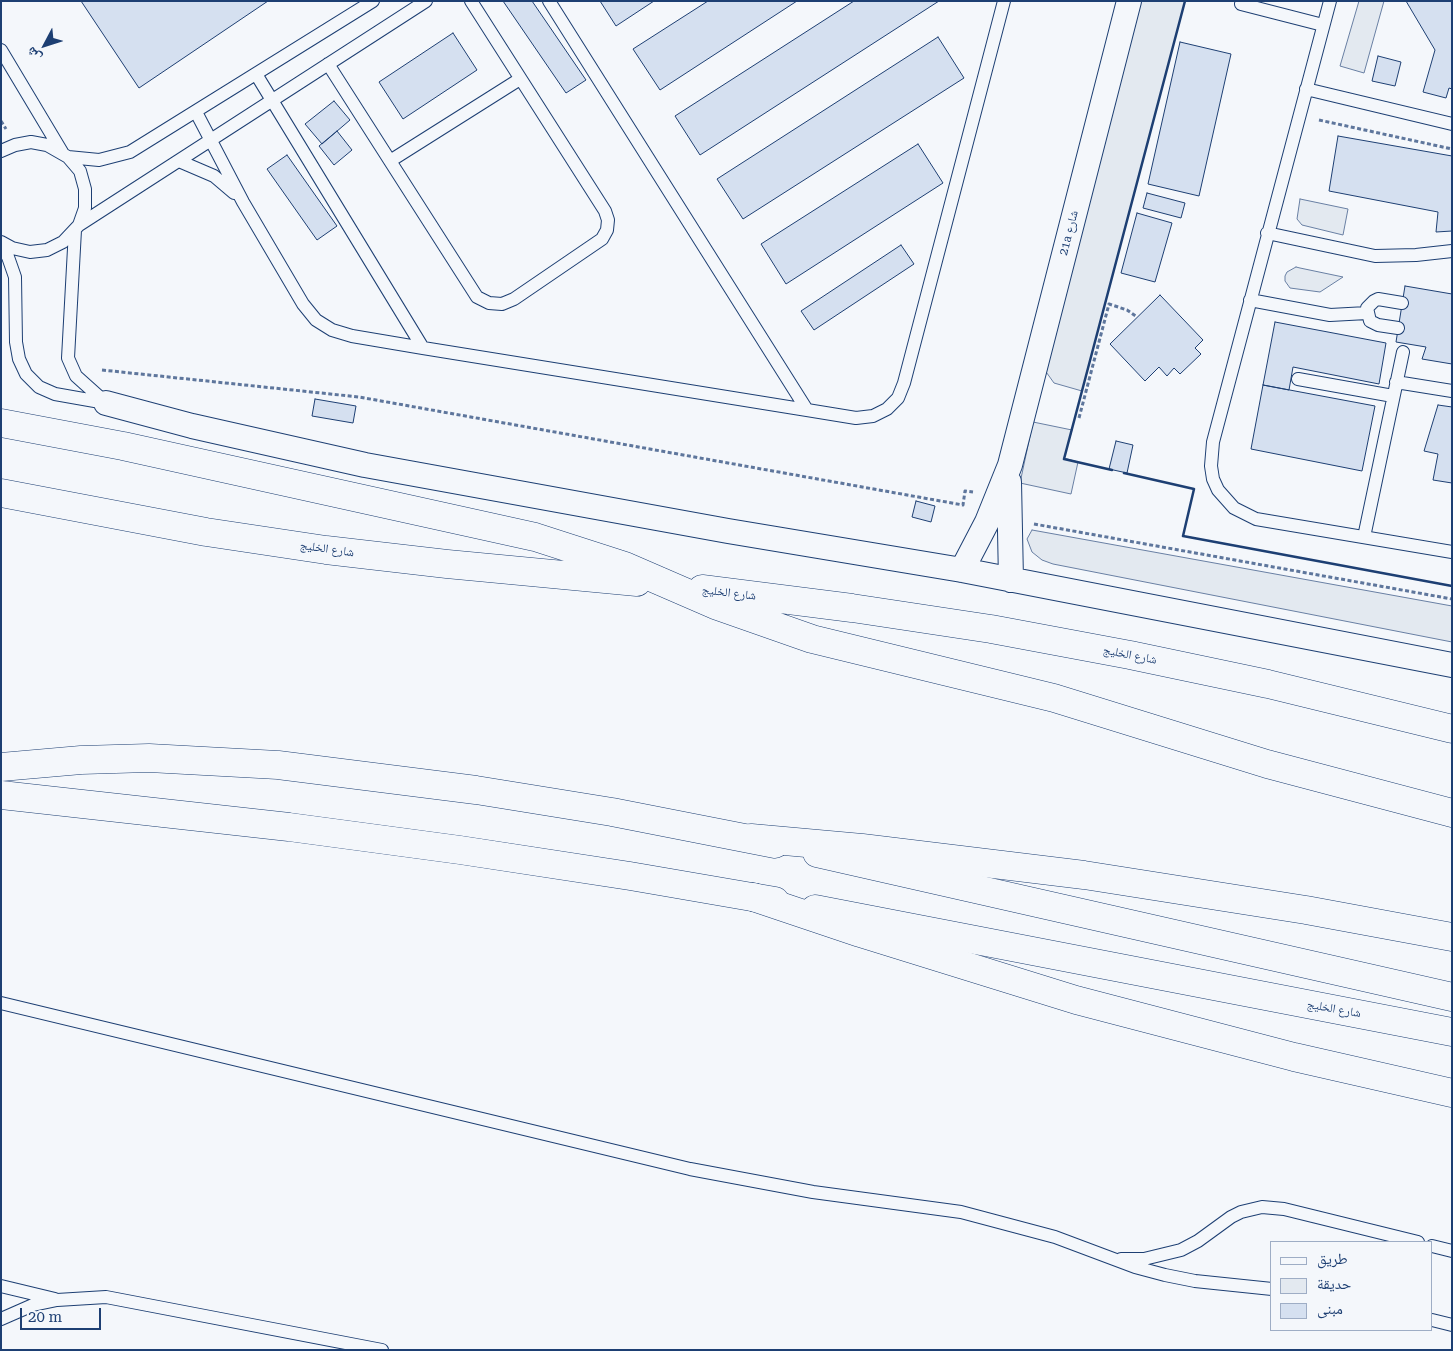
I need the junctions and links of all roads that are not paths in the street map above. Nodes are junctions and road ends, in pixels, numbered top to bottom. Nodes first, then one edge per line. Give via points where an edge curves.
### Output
1 (373, 1) edge
2 (426, 1) edge
3 (471, 1) edge
4 (549, 1) edge
5 (1004, 1) edge
6 (1128, 1) edge
7 (1330, 1) edge
8 (1241, 4) dead end
9 (1324, 25) junction
10 (1, 50) edge
11 (328, 64) junction
12 (256, 74) junction
13 (520, 79) junction
14 (1306, 89) junction
15 (272, 100) junction
16 (196, 112) junction
17 (1452, 124) edge
18 (210, 140) junction
19 (1, 152) edge
20 (65, 154) junction
21 (179, 161) junction
22 (390, 161) junction
23 (243, 202) junction
24 (77, 227) junction
25 (1267, 233) junction
26 (1, 242) edge
27 (1, 246) edge
28 (1452, 251) edge
29 (1250, 300) junction
30 (1402, 303) dead end
31 (1367, 313) junction
32 (1398, 328) dead end
33 (423, 348) junction
34 (1403, 352) dead end
35 (1298, 379) dead end
36 (1396, 382) junction
37 (1452, 391) edge
38 (1393, 396) junction
39 (106, 403) junction
40 (807, 410) junction
41 (1, 423) edge
42 (1010, 465) junction
43 (1, 493) edge
44 (1364, 537) junction
45 (1452, 552) edge
46 (962, 570) junction
47 (1011, 580) junction
48 (668, 585) junction
49 (1452, 665) edge
50 (1452, 728) edge
51 (1, 767) edge
52 (1, 795) edge
53 (1452, 813) edge
54 (751, 838) junction
55 (753, 897) junction
56 (1452, 938) edge
57 (1452, 997) edge
58 (1, 1003) edge
59 (1452, 1032) edge
60 (1452, 1092) edge
61 (1414, 1241) edge
62 (1433, 1246) edge
63 (1452, 1251) edge
64 (1105, 1257) junction
65 (1, 1286) edge
66 (1270, 1288) edge
67 (57, 1300) junction
68 (1, 1319) edge
69 (1433, 1320) edge
70 (1452, 1325) edge
71 (382, 1350) edge

1 - 12 lane
2 - 11 lane
3 - 13 lane
4 - 40 lane
5 - 40 lane via 898,398 887,409 872,416 856,418
6 - 42 street, 21a شارع
7 - 9 lane
8 - 9 lane
9 - 14 lane
10 - 20 lane
11 - 15 lane
11 - 22 lane
12 - 15 lane
12 - 16 lane
13 - 22 lane
13 - 22 lane via 608,220 602,239 514,299 502,304 478,297
14 - 17 lane
14 - 25 lane
15 - 18 lane
15 - 33 lane
16 - 18 lane
16 - 20 lane via 130,152 99,160
18 - 21 lane
18 - 23 lane
19 - 20 lane via 31,142 48,145
20 - 24 lane via 80,171 85,189 85,208
21 - 23 lane via 214,176
21 - 24 lane
23 - 33 lane via 303,304 316,320 332,330 352,336
24 - 26 lane via 63,242 47,250 30,252
24 - 39 lane via 67,348 76,376
25 - 28 lane via 1374,256
25 - 29 lane
27 - 39 lane via 15,277 16,342 26,374 39,387 55,394
29 - 31 lane via 1330,315
29 - 44 lane via 1210,454 1218,490 1234,508 1256,519
30 - 31 lane via 1374,301
31 - 32 lane via 1374,324
33 - 40 lane
34 - 36 lane
35 - 38 lane
36 - 37 lane
36 - 38 lane
38 - 44 lane
39 - 46 street via 365,465
41 - 48 main road via 123,446 535,537 589,553
42 - 46 street, 21a شارع
42 - 47 street, 21a شارع via 1008,526
43 - 48 main road, شارع الخليج via 206,532 326,550
44 - 45 lane
46 - 47 street
47 - 49 street
48 - 50 main road, شارع الخليج via 1001,631 1268,684
48 - 53 main road via 747,618 812,639 1054,698 1268,764
51 - 54 main road via 149,758 278,765 476,790
52 - 55 main road, شارع الخليج via 422,845
54 - 56 main road via 1084,874
54 - 57 main road
55 - 59 main road, شارع الخليج
55 - 60 main road via 1076,1000 1294,1057
58 - 64 lane via 690,1169 804,1191 978,1216 1055,1238
61 - 64 lane via 1284,1209 1262,1207 1231,1217 1181,1250 1144,1259
62 - 63 lane
64 - 66 lane via 1195,1281
65 - 67 lane
67 - 68 lane
67 - 71 lane via 106,1297 130,1300
69 - 70 lane

